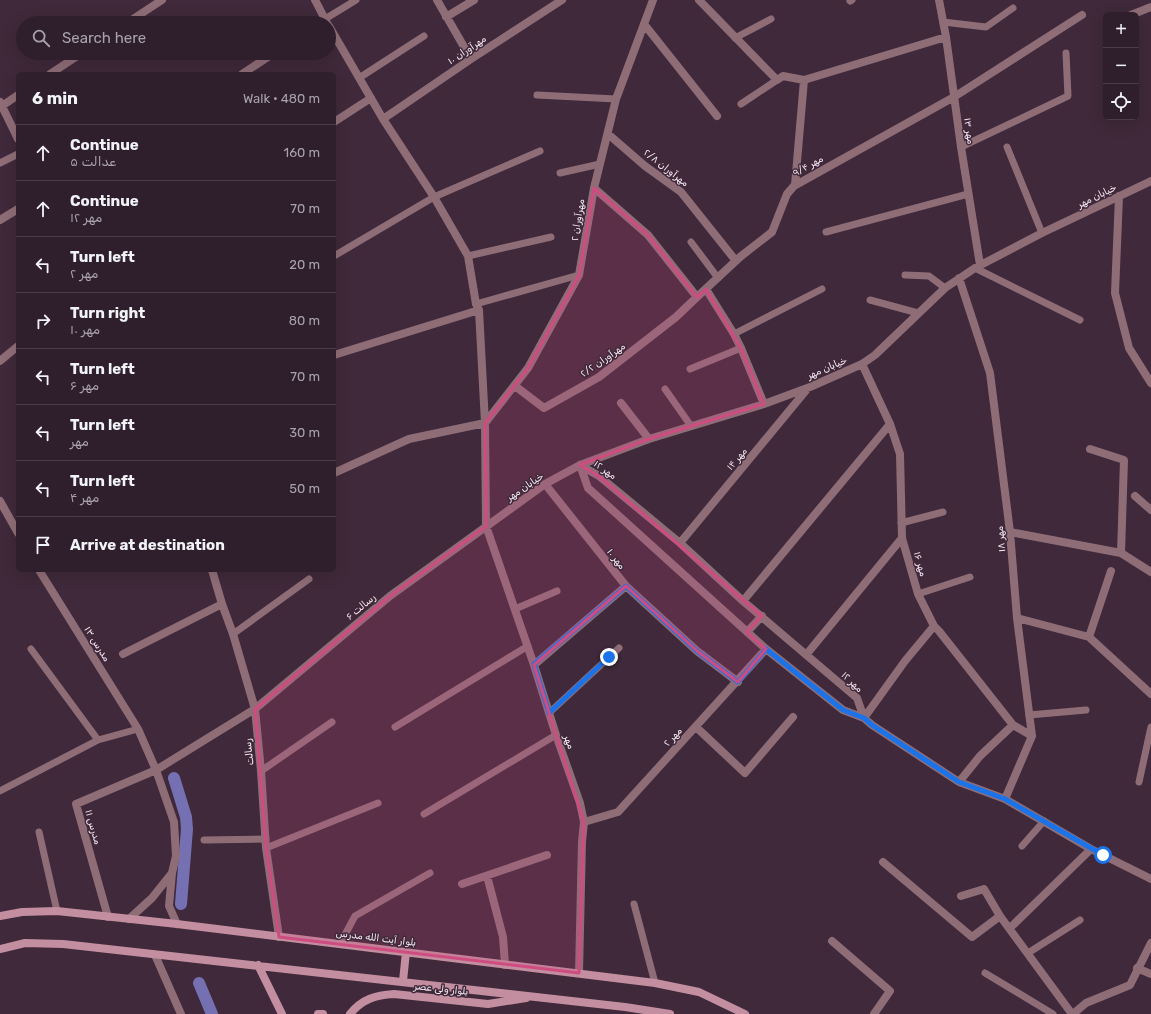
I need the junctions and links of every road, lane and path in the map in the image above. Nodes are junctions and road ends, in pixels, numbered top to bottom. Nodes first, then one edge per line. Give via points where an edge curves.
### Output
1 (162, 0) edge
2 (315, 0) edge
3 (356, 0) edge
4 (436, 0) edge
5 (474, 0) edge
6 (562, 0) edge
7 (653, 0) edge
8 (699, 0) edge
9 (939, 0) edge
10 (1151, 7) edge
11 (1013, 8) dead end
12 (1138, 12) edge
13 (1082, 15) dead end
14 (138, 16) edge
15 (322, 16) edge
16 (334, 16) edge
17 (446, 17) junction
18 (771, 19) dead end
19 (944, 22) junction
20 (644, 24) junction
21 (424, 36) dead end
22 (946, 37) junction
23 (735, 38) junction
24 (336, 41) edge
25 (1066, 53) dead end
26 (471, 59) junction
27 (71, 60) edge
28 (263, 60) edge
29 (53, 72) edge
30 (245, 72) edge
31 (359, 78) junction
32 (777, 80) junction
33 (804, 80) junction
34 (537, 95) dead end
35 (16, 96) edge
36 (954, 97) junction
37 (371, 98) junction
38 (616, 99) junction
39 (1, 104) edge
40 (742, 104) dead end
41 (717, 116) dead end
42 (383, 119) junction
43 (336, 121) edge
44 (608, 134) junction
45 (16, 135) edge
46 (961, 147) junction
47 (1007, 147) dead end
48 (540, 151) dead end
49 (16, 155) edge
50 (0, 163) edge
51 (600, 164) junction
52 (560, 173) dead end
53 (1151, 181) edge
54 (795, 185) junction
55 (594, 188) junction
56 (968, 194) junction
57 (1119, 196) junction
58 (434, 197) junction
59 (16, 210) edge
60 (0, 220) edge
61 (826, 232) dead end
62 (1042, 233) junction
63 (551, 237) dead end
64 (691, 242) dead end
65 (336, 255) edge
66 (468, 256) junction
67 (736, 261) junction
68 (978, 266) junction
69 (579, 275) junction
70 (904, 275) dead end
71 (718, 278) junction
72 (959, 278) junction
73 (945, 288) junction
74 (706, 289) junction
75 (822, 289) dead end
76 (697, 297) junction
77 (870, 300) dead end
78 (478, 307) junction
79 (918, 313) junction
80 (1080, 320) dead end
81 (734, 334) junction
82 (16, 348) edge
83 (741, 348) junction
84 (336, 354) edge
85 (0, 360) edge
86 (862, 364) junction
87 (690, 369) dead end
88 (1151, 383) edge
89 (515, 386) junction
90 (810, 387) junction
91 (665, 389) dead end
92 (621, 403) dead end
93 (764, 404) junction
94 (485, 423) junction
95 (890, 424) junction
96 (691, 426) junction
97 (649, 439) junction
98 (1090, 449) dead end
99 (580, 465) junction
100 (336, 472) edge
101 (545, 484) junction
102 (1135, 496) dead end
103 (0, 501) edge
104 (1151, 510) edge
105 (943, 512) dead end
106 (900, 523) junction
107 (486, 526) junction
108 (16, 529) edge
109 (1010, 532) junction
110 (902, 538) junction
111 (680, 543) junction
112 (1121, 553) junction
113 (40, 572) edge
114 (213, 572) edge
115 (1111, 572) dead end
116 (1151, 572) edge
117 (970, 577) dead end
118 (309, 579) dead end
119 (626, 586) junction
120 (557, 591) dead end
121 (918, 594) junction
122 (743, 601) junction
123 (222, 604) junction
124 (515, 609) junction
125 (762, 616) junction
126 (1017, 618) junction
127 (934, 626) junction
128 (747, 632) junction
129 (233, 634) junction
130 (1089, 637) junction
131 (528, 646) junction
132 (619, 648) dead end
133 (31, 649) dead end
134 (766, 649) junction
135 (123, 654) dead end
136 (806, 655) junction
137 (534, 664) junction
138 (738, 682) junction
139 (1151, 694) edge
140 (255, 709) junction
141 (1086, 710) dead end
142 (549, 713) junction
143 (1029, 716) junction
144 (793, 717) dead end
145 (864, 718) junction
146 (332, 722) dead end
147 (1013, 725) junction
148 (395, 727) dead end
149 (696, 727) junction
150 (1151, 727) edge
151 (138, 729) junction
152 (556, 735) junction
153 (1032, 736) junction
154 (98, 740) junction
155 (156, 770) junction
156 (261, 770) junction
157 (959, 782) junction
158 (1139, 782) dead end
159 (0, 791) edge
160 (1005, 799) junction
161 (378, 803) dead end
162 (424, 814) dead end
163 (1044, 821) junction
164 (584, 822) junction
165 (39, 832) dead end
166 (266, 839) junction
167 (204, 840) dead end
168 (1022, 846) dead end
169 (266, 848) junction
170 (1091, 849) junction
171 (547, 855) dead end
172 (883, 862) dead end
173 (172, 873) junction
174 (430, 874) dead end
175 (487, 876) junction
176 (1151, 879) edge
177 (462, 884) dead end
178 (961, 896) dead end
179 (634, 904) dead end
180 (57, 911) junction
181 (0, 916) edge
182 (1000, 916) junction
183 (108, 917) junction
184 (129, 919) junction
185 (1080, 920) dead end
186 (177, 924) junction
187 (1010, 928) junction
188 (279, 937) junction
189 (832, 941) dead end
190 (1151, 942) edge
191 (340, 944) junction
192 (0, 949) edge
193 (406, 952) junction
194 (1028, 953) junction
195 (156, 955) junction
196 (258, 965) junction
197 (505, 965) junction
198 (1137, 968) junction
199 (579, 973) junction
200 (985, 973) dead end
201 (1151, 974) edge
202 (403, 981) junction
203 (656, 983) junction
204 (536, 997) junction
205 (627, 1010) edge
206 (182, 1014) edge
207 (282, 1014) edge
208 (318, 1014) edge
209 (323, 1014) edge
210 (350, 1014) edge
211 (670, 1014) edge
212 (745, 1014) edge
213 (874, 1014) edge
214 (1053, 1014) edge
215 (1073, 1014) edge

1 - 14 street
2 - 15 street
3 - 16 lane
4 - 17 street
5 - 17 street
6 - 26 street, مهرآوران ۱۰
7 - 20 street, مهرآوران ۲
8 - 23 street
9 - 19 street, مهر ۱۳
10 - 12 street
11 - 19 lane via 986,27
13 - 36 street, مهر ۹/۴
17 - 26 street
18 - 23 lane
19 - 22 street, مهر ۱۳
20 - 38 street, مهرآوران ۲
20 - 41 street
21 - 31 lane
22 - 33 street
22 - 36 street, مهر ۱۳
23 - 32 street
24 - 31 street
25 - 46 lane via 1068,96
26 - 42 street, مهرآوران ۱۰
27 - 29 street
28 - 30 street
31 - 37 street
32 - 33 street via 783,76
32 - 40 lane
33 - 54 street
34 - 38 lane
35 - 39 street
36 - 46 street, مهر ۱۳
36 - 54 street, مهر ۹/۴
37 - 42 street
37 - 43 street
38 - 44 street, مهرآوران ۲
39 - 45 street
42 - 58 street
44 - 51 street, مهرآوران ۲
44 - 67 street, مهرآوران ۲/۸ via 645,166 681,192
46 - 56 street, مهر ۱۳
47 - 62 lane
48 - 58 lane
49 - 50 lane
51 - 52 lane
51 - 55 street, مهرآوران ۲
53 - 57 street, خیابان مهر
54 - 67 street, مهر ۹/۴ via 787,194 772,232
55 - 69 street, مهرآوران ۲
55 - 76 street via 648,235
56 - 61 lane
56 - 68 street, مهر ۱۳
57 - 62 street, خیابان مهر
57 - 88 street via 1115,293 1129,348
58 - 65 lane
58 - 66 street
59 - 60 street
62 - 68 street, خیابان مهر
63 - 66 lane
64 - 71 lane
66 - 78 street, مهر
67 - 71 street, مهر ۹/۴
68 - 72 street, خیابان مهر
68 - 80 lane
69 - 78 lane
69 - 89 street, مهرآوران ۲ via 528,368
70 - 73 lane via 928,276
71 - 74 street, مهر ۹/۴
72 - 73 street, خیابان مهر
72 - 109 street, مهر ۱۸ via 990,373
73 - 79 street, خیابان مهر
74 - 76 street, مهر ۹/۴
74 - 81 street
75 - 81 lane
76 - 89 street, مهرآوران ۲/۲ via 676,317 599,377 544,408
77 - 79 lane
78 - 84 street
78 - 94 street, مهر
79 - 86 street, خیابان مهر via 875,355
81 - 83 street
82 - 85 street
83 - 87 lane
83 - 93 street
86 - 90 street, خیابان مهر
86 - 95 street, مهر ۱۶
89 - 94 street, مهرآوران ۲
90 - 93 street, خیابان مهر
90 - 111 street, مهر ۱۴
91 - 96 lane
92 - 97 street
93 - 96 street, خیابان مهر
94 - 100 street via 409,439
94 - 107 street, مهر
95 - 106 street, مهر ۱۶ via 900,454
95 - 122 street
96 - 97 street, خیابان مهر
97 - 99 street, خیابان مهر
98 - 112 street via 1124,460
99 - 101 street, خیابان مهر
99 - 111 street, مهر ۱۲ via 599,476
99 - 128 street, مهر ۱۲ via 588,488
101 - 107 street, خیابان مهر
101 - 119 street, مهر ۱۰
102 - 104 street
103 - 108 street
105 - 106 lane
106 - 110 street, مهر ۱۶
107 - 124 street, مهر
107 - 140 street, رسالت ۶ via 390,596
109 - 112 street
109 - 126 street, مهر ۱۸
110 - 121 street, مهر ۱۶
110 - 136 street
111 - 122 street, مهر ۱۲
112 - 116 street
113 - 151 street, مدرس ۱۳
114 - 123 street, رسالت
115 - 130 street
117 - 121 lane
118 - 129 lane
119 - 137 street
119 - 138 street, مهر ۱۰ via 697,651
120 - 124 lane
121 - 127 street, مهر ۱۶
122 - 125 street, مهر ۱۲
123 - 129 street, رسالت
123 - 135 street
124 - 131 street, مهر
125 - 128 street
125 - 136 street, مهر ۱۲
126 - 130 street
126 - 143 street, مهر ۱۸
127 - 145 street
127 - 147 street, مهر ۱۶
128 - 134 street, مهر ۱۲
129 - 140 street, رسالت
130 - 139 street
131 - 137 street, مهر
131 - 148 lane
132 - 142 lane
133 - 154 lane
134 - 138 street, مهر ۲
134 - 145 street, مهر ۱۲ via 843,710
136 - 145 street, مهر ۱۲ via 857,698
137 - 142 street, مهر
138 - 149 street, مهر ۲
140 - 155 street, رسالت ۶
140 - 156 street, رسالت
141 - 143 lane
142 - 152 street, مهر
143 - 153 street, مهر ۱۸
144 - 149 street via 745,773
145 - 157 street
146 - 156 lane
147 - 153 street, مهر ۱۶
147 - 157 street via 980,756
149 - 164 street, مهر ۲ via 618,812
150 - 158 lane
151 - 154 lane
151 - 155 street, مدرس ۱۳
152 - 162 lane
152 - 164 street, مهر via 580,803
153 - 160 street
154 - 159 lane
155 - 173 street, مدرس ۱۳ via 174,822 176,856
155 - 183 street, مدرس ۱۱ via 76,804
156 - 166 street, رسالت
157 - 160 street
160 - 163 street
161 - 169 lane
163 - 168 lane
163 - 170 street
164 - 199 street, مهر
165 - 180 lane
166 - 167 lane
166 - 169 street, رسالت
169 - 188 street, رسالت
170 - 176 street
170 - 187 street
171 - 175 street
172 - 182 street via 972,937
173 - 184 street via 152,898
173 - 186 street, مدرس ۱۳ via 169,906
174 - 191 lane via 355,916
175 - 177 street
175 - 197 street via 503,937
178 - 182 street via 984,889
179 - 203 lane
180 - 181 main road, بلوار آیت الله مدرس via 22,912
180 - 183 main road, بلوار آیت الله مدرس
182 - 187 street
183 - 184 main road, بلوار آیت الله مدرس
184 - 186 main road, بلوار آیت الله مدرس
185 - 194 lane
186 - 188 main road, بلوار آیت الله مدرس
187 - 194 street
188 - 191 main road, بلوار آیت الله مدرس
189 - 213 street via 890,991
190 - 198 street
191 - 193 main road, بلوار آیت الله مدرس
192 - 195 main road via 25,943 63,944
193 - 197 main road, بلوار آیت الله مدرس
193 - 202 main road
194 - 215 street
195 - 196 main road
195 - 206 street
196 - 202 main road
196 - 207 main road
197 - 199 main road, بلوار آیت الله مدرس
198 - 201 street
198 - 215 street via 1130,985 1086,1003
199 - 203 main road, بلوار آیت الله مدرس
200 - 214 lane
202 - 204 main road
203 - 212 main road, بلوار آیت الله مدرس via 699,992
204 - 205 main road
204 - 210 main road, بلوار ولی عصر via 488,1004 394,994 378,995 364,1002
205 - 211 main road
208 - 209 main road

